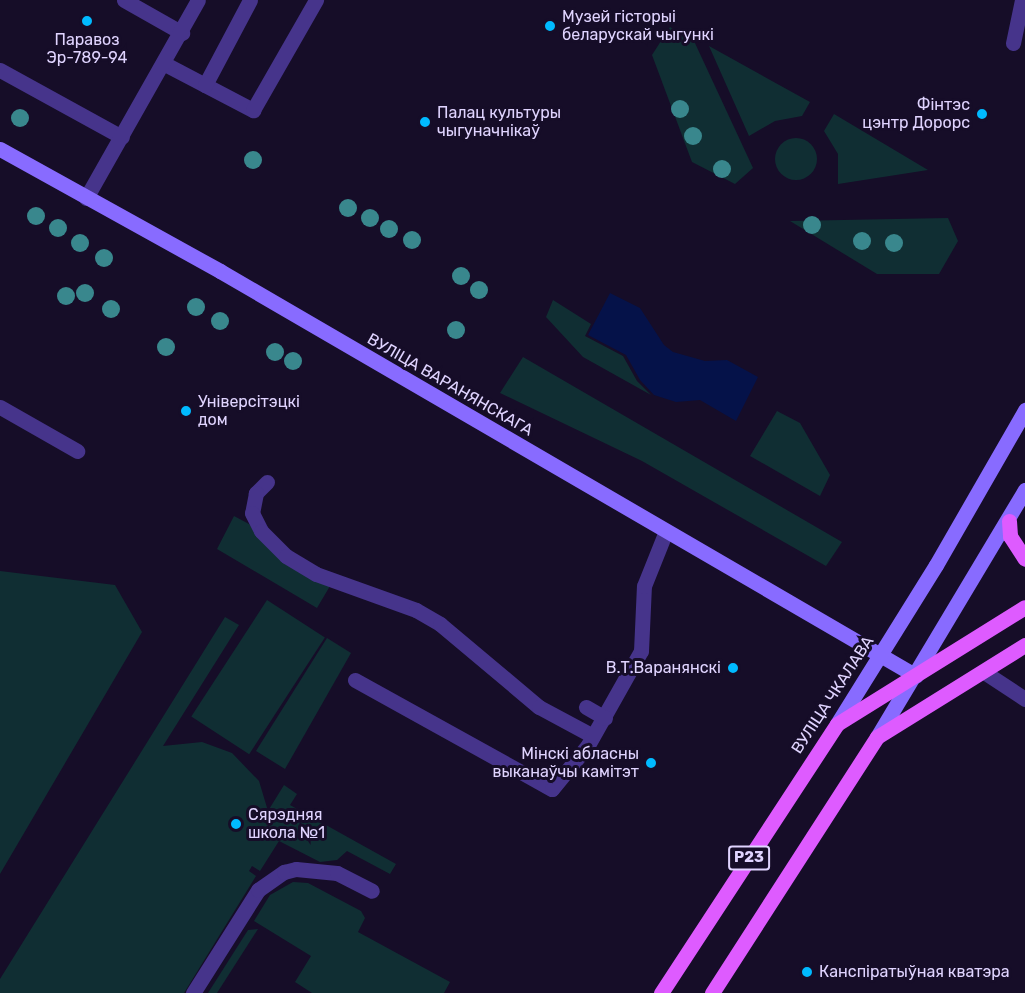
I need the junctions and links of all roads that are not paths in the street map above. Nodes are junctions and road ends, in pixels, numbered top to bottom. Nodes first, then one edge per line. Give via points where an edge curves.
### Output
1 (124, 0) edge
2 (198, 0) edge
3 (250, 0) edge
4 (316, 0) edge
5 (1022, 0) edge
6 (182, 33) junction
7 (1013, 44) dead end
8 (163, 63) junction
9 (0, 70) edge
10 (205, 85) junction
11 (122, 137) junction
12 (0, 148) edge
13 (86, 198) junction
14 (0, 407) edge
15 (1025, 410) edge
16 (77, 451) dead end
17 (267, 482) dead end
18 (1025, 490) edge
19 (1009, 521) junction
20 (666, 531) junction
21 (1025, 559) edge
22 (1025, 608) edge
23 (1025, 645) edge
24 (880, 656) junction
25 (984, 672) junction
26 (916, 676) junction
27 (355, 680) dead end
28 (1025, 699) edge
29 (586, 706) dead end
30 (604, 718) junction
31 (837, 724) junction
32 (593, 736) junction
33 (877, 737) junction
34 (372, 891) dead end
35 (193, 993) edge
36 (662, 993) edge
37 (712, 993) edge

1 - 6 lane
2 - 6 lane
3 - 10 lane
4 - 10 lane via 253,110
5 - 7 lane
6 - 8 lane
8 - 10 lane
8 - 11 lane
9 - 11 lane
11 - 13 lane
12 - 13 main road, ВУЛІЦА ВАРАНЯНСКАГА
13 - 20 main road, ВУЛІЦА ВАРАНЯНСКАГА
14 - 16 lane
15 - 24 main road, ВУЛІЦА ЧКАЛАВА
17 - 32 lane via 256,493 252,513 261,531 286,556 316,574 424,615 539,707
18 - 19 main road
19 - 21 main road via 1010,536
19 - 26 main road
20 - 24 main road, ВУЛІЦА ВАРАНЯНСКАГА
20 - 30 lane via 644,586 641,651
22 - 26 main road, Р23
23 - 25 main road, Р23
24 - 26 main road, ВУЛІЦА ВАРАНЯНСКАГА
24 - 31 main road, ВУЛІЦА ЧКАЛАВА
25 - 28 lane
25 - 33 main road, Р23
26 - 31 main road, Р23
26 - 33 main road
27 - 32 lane via 552,789
29 - 30 lane
30 - 32 lane
31 - 36 main road, ВУЛІЦА ЧКАЛАВА / Р23
33 - 37 main road, Р23
34 - 35 lane via 337,873 296,869 284,872 258,890

